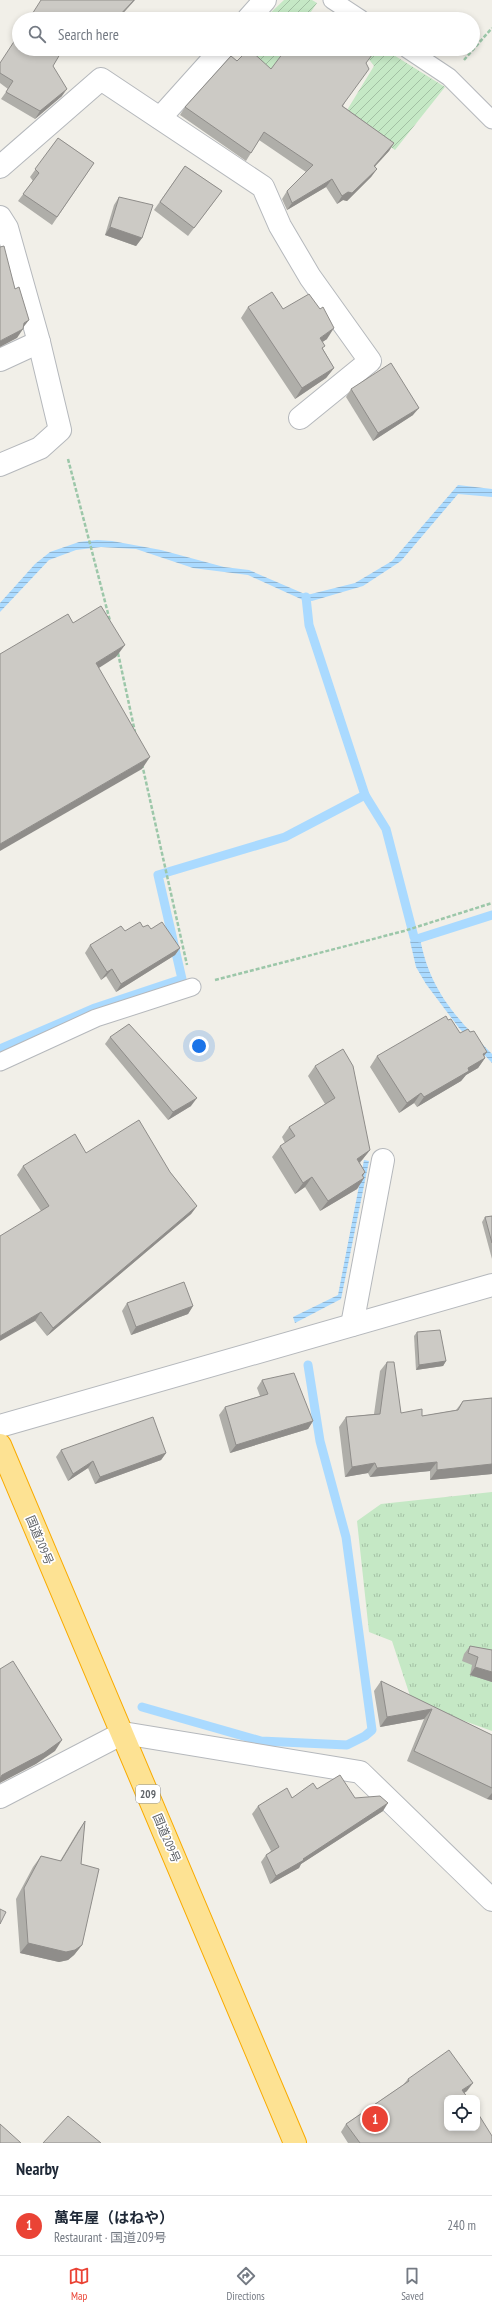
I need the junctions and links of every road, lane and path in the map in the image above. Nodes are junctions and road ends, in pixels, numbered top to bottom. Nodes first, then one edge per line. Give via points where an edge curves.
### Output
1 (266, 0) edge
2 (332, 0) edge
3 (255, 12) edge
4 (350, 12) edge
5 (492, 28) edge
6 (480, 42) edge
7 (216, 56) edge
8 (418, 56) edge
9 (467, 56) edge
10 (449, 77) junction
11 (160, 118) junction
12 (492, 120) edge
13 (0, 167) edge
14 (0, 217) edge
15 (39, 342) junction
16 (0, 360) edge
17 (300, 418) dead end
18 (60, 430) junction
19 (0, 465) edge
20 (111, 627) edge
21 (117, 650) edge
22 (136, 734) edge
23 (141, 757) edge
24 (492, 903) edge
25 (192, 987) junction
26 (0, 1062) edge
27 (383, 1160) dead end
28 (492, 1285) edge
29 (352, 1325) junction
30 (0, 1426) edge
31 (0, 1445) edge
32 (123, 1733) junction
33 (0, 1797) edge
34 (492, 1900) edge
35 (294, 2143) edge

1 - 3 street
2 - 4 lane
5 - 6 path
7 - 11 street
8 - 10 lane
9 - 10 path
10 - 12 lane
11 - 13 street via 101,79
11 - 17 street via 263,187 280,226 307,270 370,361
14 - 15 street via 7,228
15 - 16 street
15 - 18 street
18 - 19 street via 40,448
18 - 20 path
21 - 22 path
23 - 25 path
24 - 25 path via 404,931
25 - 26 lane via 96,1018
27 - 29 street
28 - 29 street
29 - 30 street
31 - 32 highway, 国道209号 / 209
32 - 33 street
32 - 34 street via 360,1772
32 - 35 highway, 国道209号 / 209

